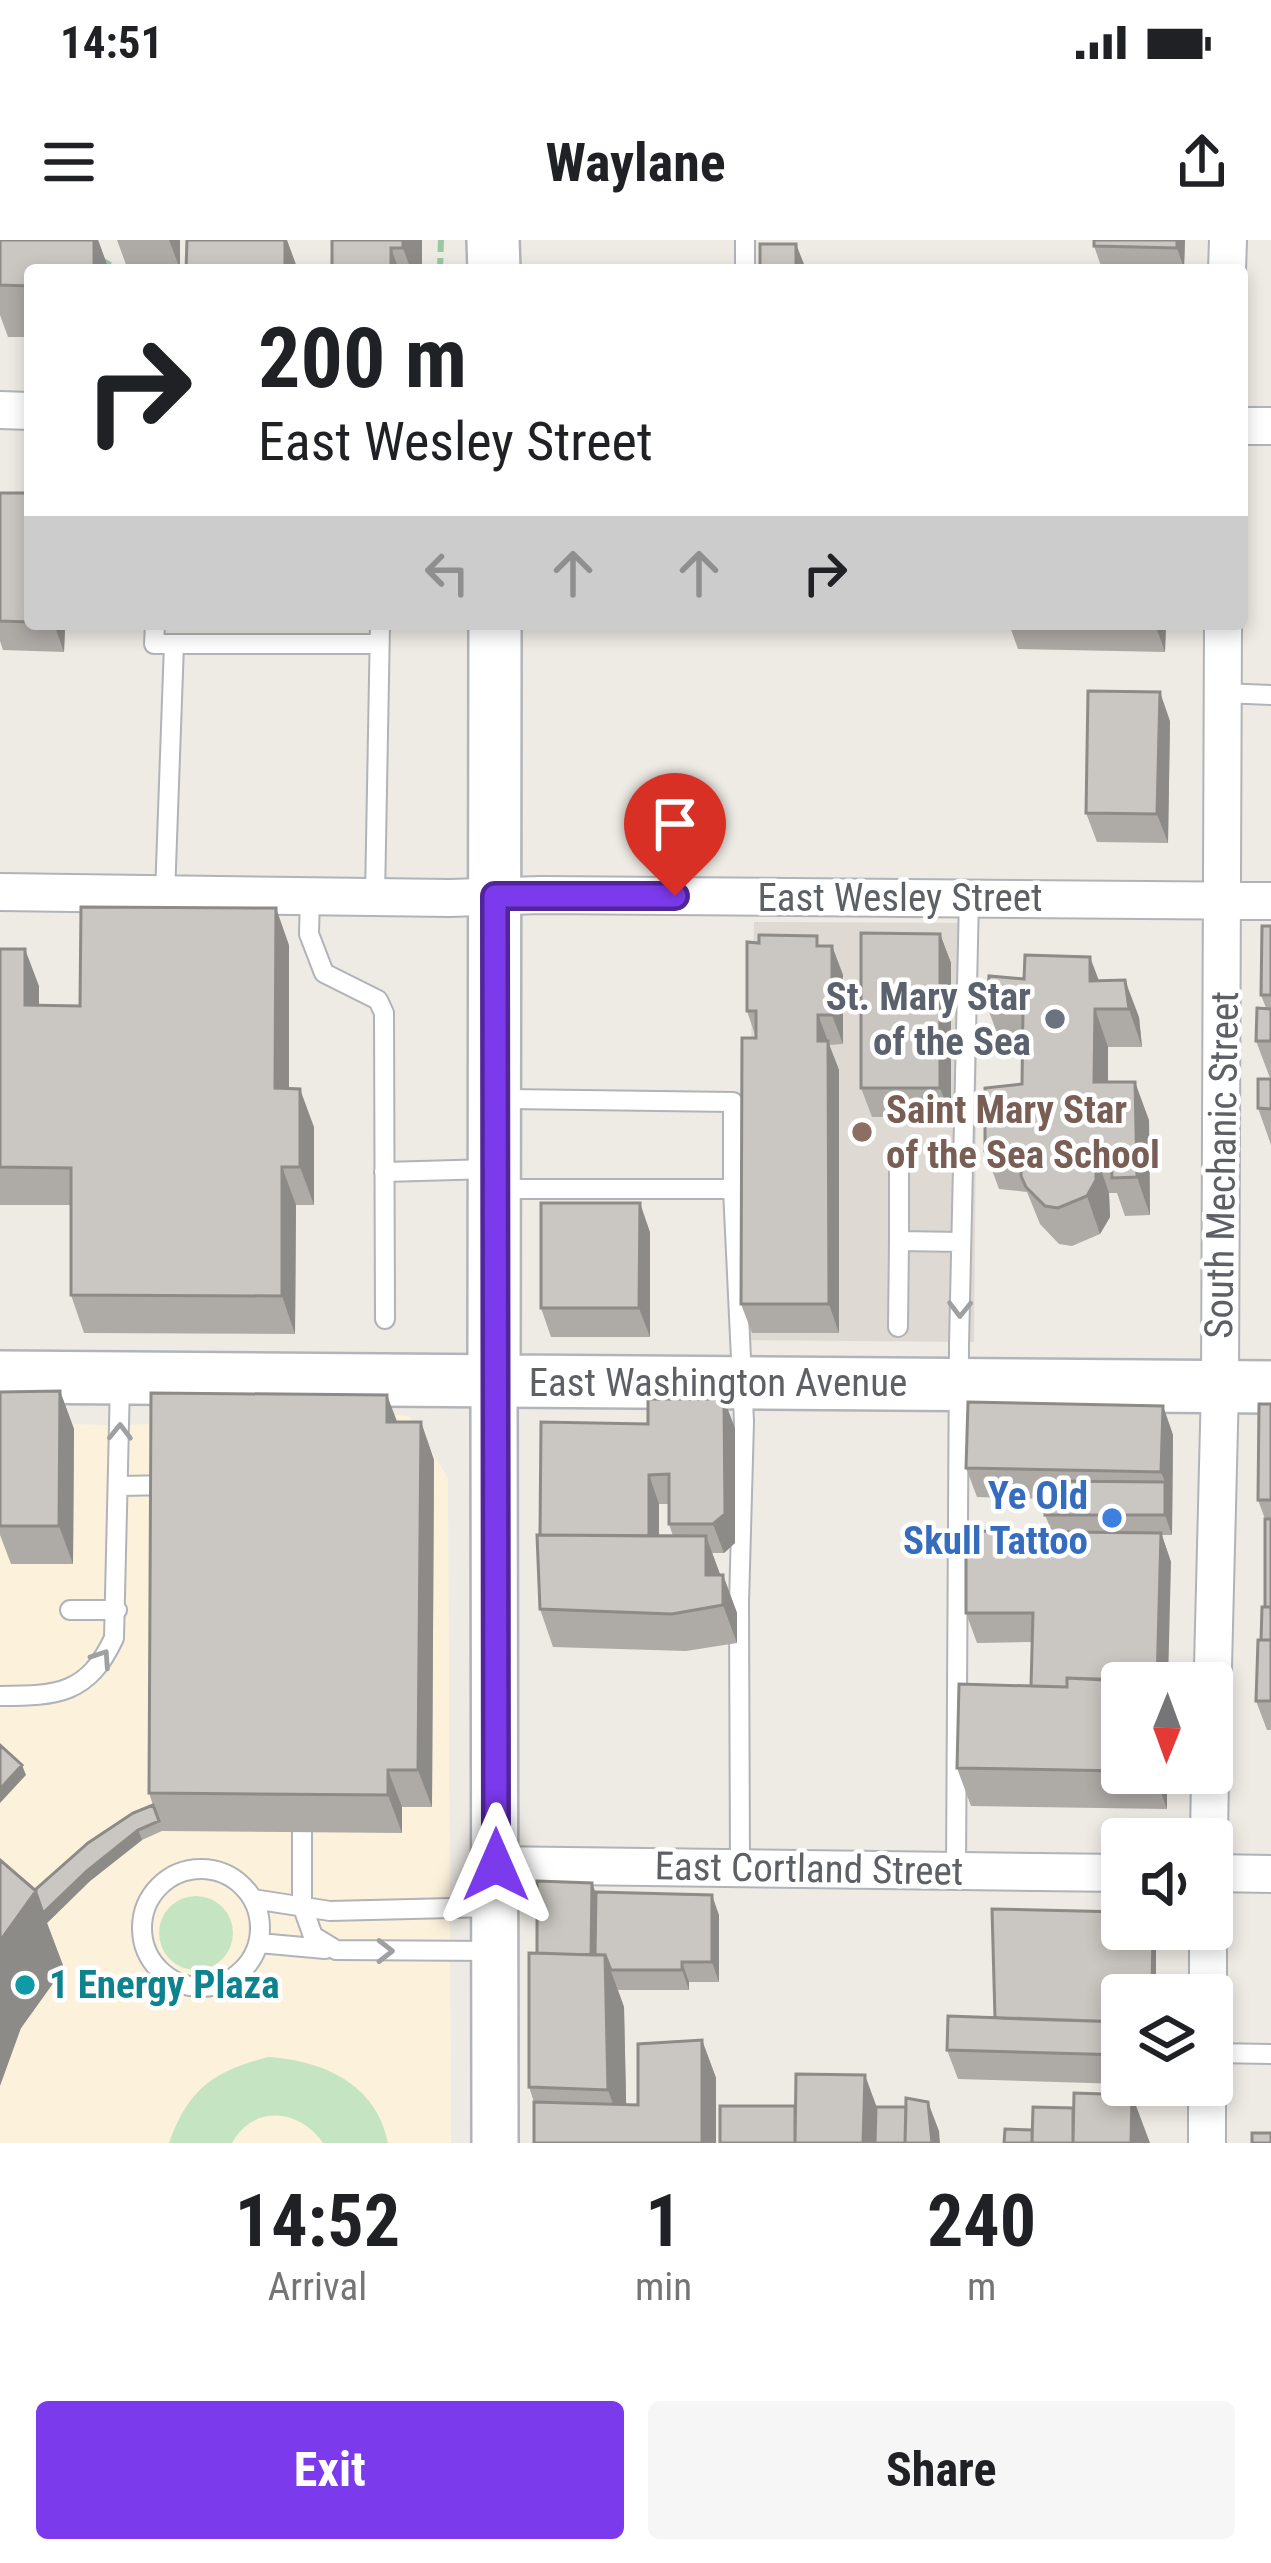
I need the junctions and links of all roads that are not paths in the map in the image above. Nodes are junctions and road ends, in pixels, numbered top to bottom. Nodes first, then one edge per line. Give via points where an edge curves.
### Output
1 (155, 630) edge
2 (495, 630) edge
3 (1223, 630) edge
4 (380, 634) edge
5 (174, 644) junction
6 (1222, 692) junction
7 (1271, 695) edge
8 (0, 892) edge
9 (165, 895) junction
10 (310, 896) junction
11 (495, 896) junction
12 (375, 898) junction
13 (969, 898) junction
14 (1223, 899) junction
15 (1271, 901) edge
16 (496, 1099) junction
17 (899, 1163) dead end
18 (385, 1172) junction
19 (495, 1179) junction
20 (733, 1190) junction
21 (899, 1240) junction
22 (961, 1242) junction
23 (385, 1319) dead end
24 (898, 1327) dead end
25 (0, 1377) edge
26 (120, 1379) junction
27 (494, 1381) junction
28 (742, 1383) junction
29 (959, 1385) junction
30 (1220, 1386) junction
31 (1271, 1387) edge
32 (197, 1484) edge
33 (119, 1486) junction
34 (70, 1610) dead end
35 (117, 1610) junction
36 (1213, 1662) edge
37 (0, 1696) edge
38 (302, 1832) dead end
39 (740, 1868) junction
40 (956, 1872) junction
41 (1101, 1873) edge
42 (1233, 1874) edge
43 (1271, 1874) edge
44 (253, 1899) junction
45 (302, 1905) junction
46 (494, 1908) junction
47 (259, 1943) junction
48 (336, 1950) junction
49 (1233, 2053) edge
50 (1271, 2054) edge
51 (1207, 2106) edge
52 (495, 2143) edge
53 (1207, 2143) edge

1 - 5 lane via 154,644
2 - 11 main road
3 - 6 street, South Mechanic Street
4 - 5 lane
4 - 12 lane
5 - 9 lane
6 - 7 lane
6 - 14 street, South Mechanic Street
8 - 9 street, East Wesley Street
9 - 10 street, East Wesley Street
10 - 12 street, East Wesley Street
10 - 18 lane via 309,934 324,973 377,1000 385,1013
11 - 12 street, East Wesley Street
11 - 13 street, East Wesley Street
11 - 16 main road
13 - 14 street, East Wesley Street
13 - 22 lane
14 - 15 street, East Wesley Street
14 - 30 street, South Mechanic Street
16 - 19 main road
16 - 20 lane via 734,1102
17 - 21 lane
18 - 19 lane
18 - 23 lane
19 - 20 lane
19 - 27 main road
20 - 28 lane
21 - 22 lane
21 - 24 lane
22 -> 29 lane
25 - 26 main road, East Washington Avenue
26 - 27 main road, East Washington Avenue
33 -> 26 lane
27 - 28 main road, East Washington Avenue
27 - 46 street
28 - 29 main road, East Washington Avenue
28 - 39 lane
29 - 30 main road, East Washington Avenue
29 - 40 lane
30 - 31 main road, East Washington Avenue
30 - 36 street, South Mechanic Street
32 - 33 lane
33 - 35 lane
34 - 35 lane
37 -> 35 lane via 78,1687 102,1664
38 - 45 lane
39 - 40 street, East Cortland Street
39 - 46 street, East Cortland Street
40 - 41 street, East Cortland Street
42 - 43 street
44 - 45 lane
44 - 47 lane
44 - 47 lane via 223,1873 183,1872 151,1896 142,1935 160,1971 196,1987 235,1976
45 - 46 lane
45 - 48 lane via 313,1936
48 -> 46 lane
46 - 52 street
47 - 48 lane
49 - 50 lane
51 - 53 street

